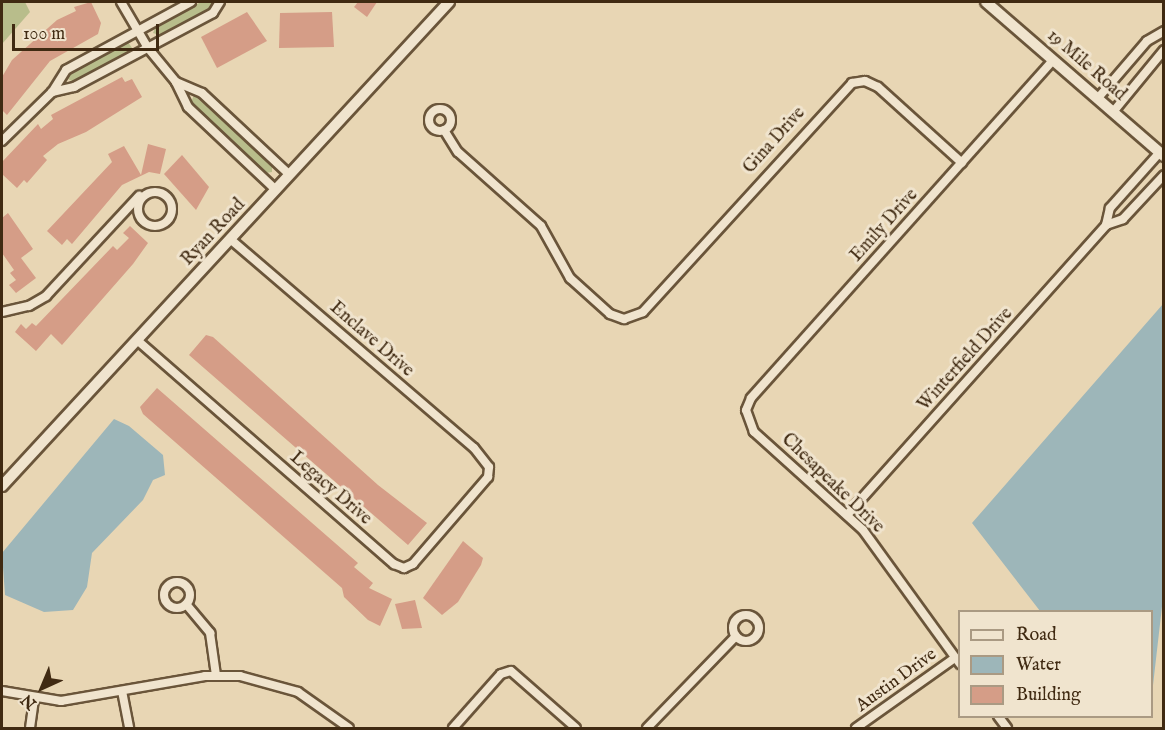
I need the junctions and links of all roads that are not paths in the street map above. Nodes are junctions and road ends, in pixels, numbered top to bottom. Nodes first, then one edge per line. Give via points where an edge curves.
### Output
1 (121, 2) edge
2 (191, 2) edge
3 (220, 2) edge
4 (450, 2) edge
5 (986, 2) edge
6 (138, 31) junction
7 (1164, 31) edge
8 (148, 48) junction
9 (1164, 50) edge
10 (1053, 60) junction
11 (176, 82) junction
12 (52, 92) junction
13 (1098, 98) junction
14 (1113, 112) junction
15 (444, 130) dead end
16 (2, 141) edge
17 (1162, 154) edge
18 (962, 163) junction
19 (290, 175) junction
20 (1164, 175) edge
21 (276, 190) junction
22 (139, 196) junction
23 (124, 212) junction
24 (143, 215) junction
25 (1107, 225) junction
26 (230, 239) junction
27 (2, 312) edge
28 (136, 340) junction
29 (746, 416) joint
30 (489, 467) joint
31 (2, 486) edge
32 (847, 515) junction
33 (186, 604) dead end
34 (735, 636) dead end
35 (957, 661) edge
36 (216, 675) junction
37 (2, 691) edge
38 (122, 691) junction
39 (34, 699) junction
40 (30, 729) edge
41 (129, 729) edge
42 (349, 729) edge
43 (453, 729) edge
44 (576, 729) edge
45 (647, 729) edge
46 (856, 729) edge

1 - 6 street
2 - 6 street
3 - 8 street via 213,13
4 - 19 main road, Ryan Road
5 - 10 main road, 19 Mile Road
6 - 8 street
6 - 12 street via 66,70
7 - 13 street via 1147,41
8 - 11 street
8 - 12 street via 74,87
9 - 14 street
10 - 13 main road, 19 Mile Road
10 - 18 street, Emily Drive
11 - 19 street via 202,93
11 - 21 street via 188,107
12 - 16 street
13 - 14 main road, 19 Mile Road
14 - 17 main road, 19 Mile Road
15 - 18 street, Gina Drive via 458,152 541,226 570,278 610,314 624,319 643,312 852,82 865,81 878,87
17 - 25 street, Winterfield Drive via 1110,208
18 - 29 street, Emily Drive via 751,398
19 - 21 main road, Ryan Road
20 - 25 street, Winterfield Drive via 1123,219
21 - 26 main road, Ryan Road
22 - 23 street
22 - 24 street via 136,205
22 - 24 street via 155,191 174,213 169,224 161,227
23 - 24 street
23 - 27 street via 46,296 29,306
25 - 32 street, Winterfield Drive
26 - 28 main road, Ryan Road
26 - 30 street, Enclave Drive via 474,448
28 - 30 street, Legacy Drive via 399,567 413,564 489,477
28 - 31 main road, Ryan Road
29 - 32 street, Chesapeake Drive via 754,432
32 - 35 street, Chesapeake Drive via 870,538
33 - 36 street via 210,633
34 - 45 street
35 - 46 street, Austin Drive
36 - 38 street
36 - 42 street via 254,678 291,689 313,700
37 - 39 street
38 - 39 street via 75,700
38 - 41 street
39 - 40 street
43 - 44 street via 506,671 516,674

